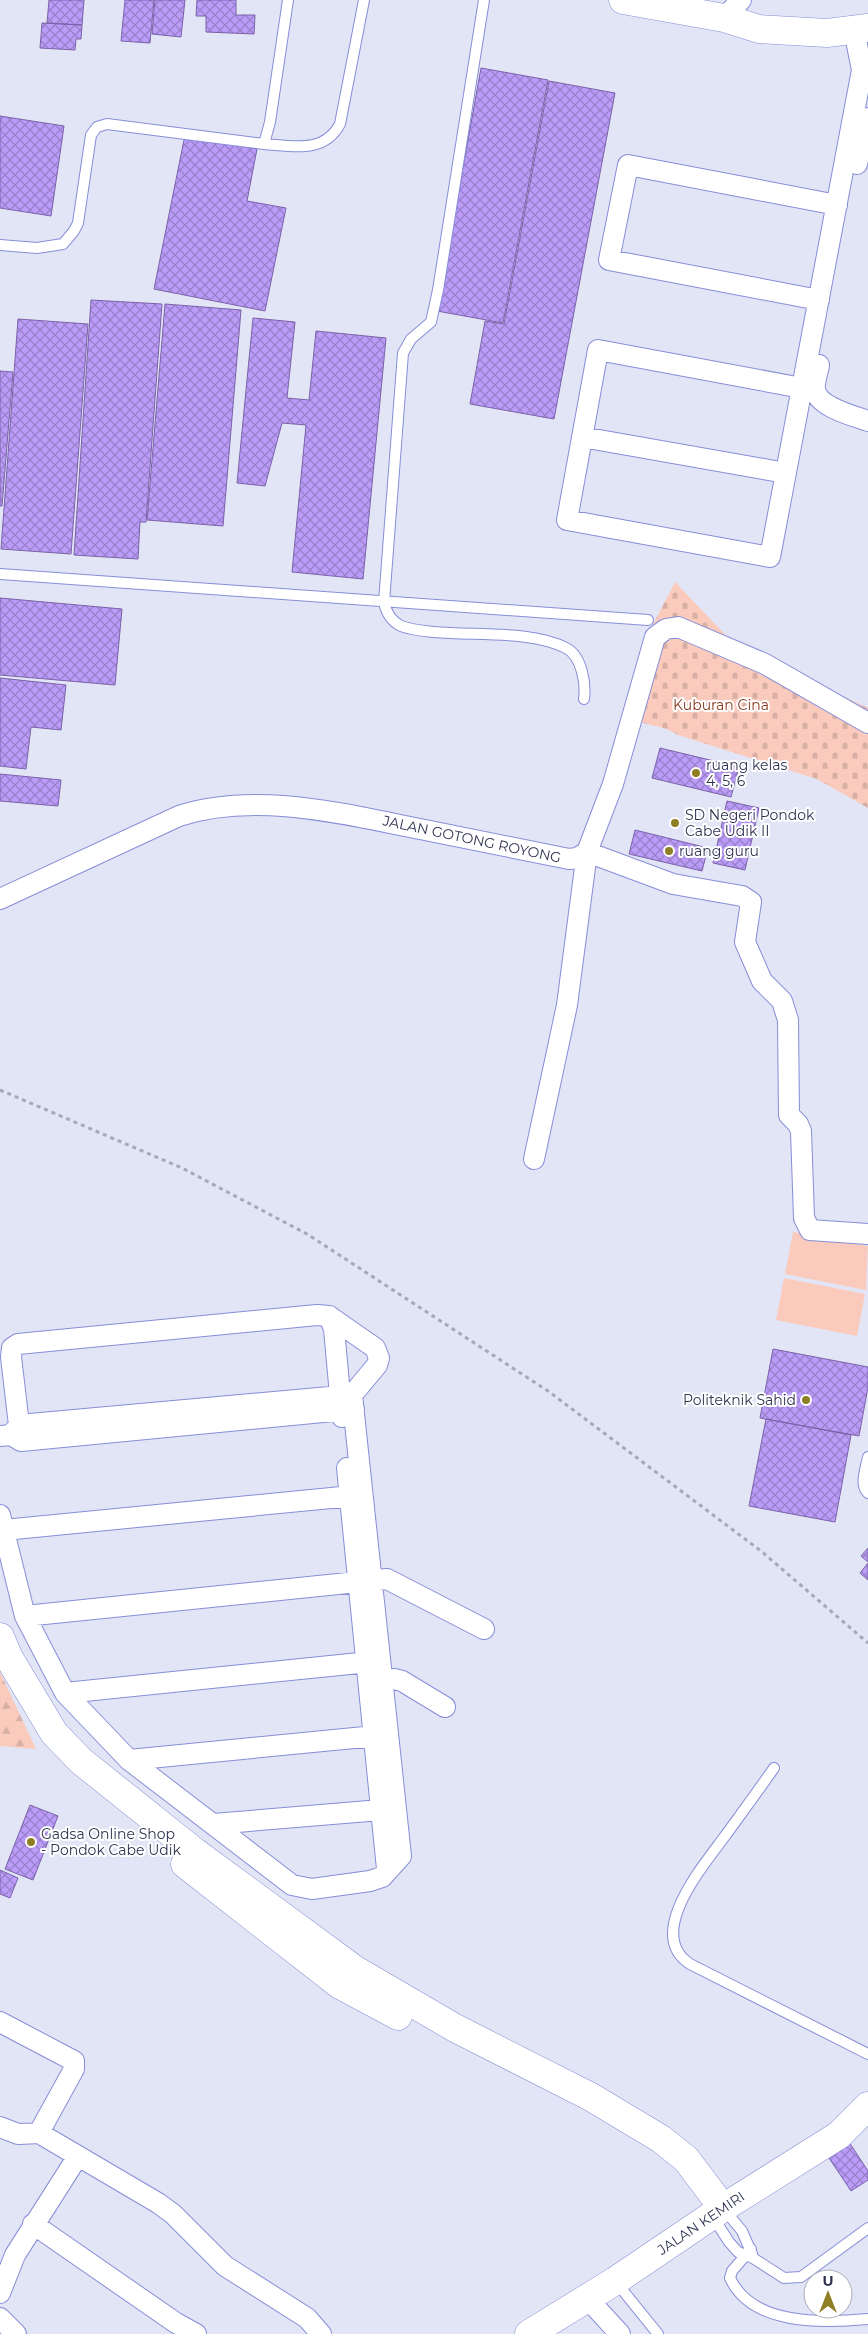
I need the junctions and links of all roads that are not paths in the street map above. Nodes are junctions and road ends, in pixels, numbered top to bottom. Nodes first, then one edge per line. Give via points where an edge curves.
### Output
1 (288, 0) edge
2 (364, 0) edge
3 (484, 0) edge
4 (622, 0) edge
5 (733, 9) edge
6 (861, 29) edge
7 (868, 118) edge
8 (264, 144) junction
9 (837, 205) junction
10 (0, 245) edge
11 (819, 300) junction
12 (802, 388) junction
13 (868, 421) edge
14 (582, 437) junction
15 (786, 474) junction
16 (0, 574) edge
17 (384, 602) junction
18 (648, 620) dead end
19 (584, 699) dead end
20 (868, 723) edge
21 (587, 852) junction
22 (0, 899) edge
23 (534, 1159) dead end
24 (868, 1234) edge
25 (329, 1316) junction
26 (347, 1402) junction
27 (10, 1432) edge
28 (868, 1457) edge
29 (868, 1493) edge
30 (357, 1495) junction
31 (2, 1522) edge
32 (365, 1580) junction
33 (25, 1616) junction
34 (484, 1629) dead end
35 (0, 1636) edge
36 (0, 1667) edge
37 (377, 1668) junction
38 (66, 1693) junction
39 (445, 1707) dead end
40 (381, 1735) junction
41 (129, 1760) junction
42 (774, 1768) dead end
43 (389, 1810) junction
44 (213, 1824) junction
45 (0, 2022) edge
46 (868, 2054) edge
47 (868, 2106) edge
48 (0, 2127) edge
49 (41, 2133) junction
50 (78, 2156) junction
51 (717, 2211) junction
52 (33, 2224) junction
53 (868, 2228) edge
54 (749, 2254) junction
55 (615, 2281) junction
56 (0, 2293) edge
57 (587, 2298) junction
58 (0, 2318) edge
59 (868, 2319) edge
60 (16, 2334) edge
61 (196, 2334) edge
62 (321, 2334) edge
63 (529, 2334) edge
64 (620, 2334) edge
65 (658, 2334) edge

1 - 8 lane
2 - 8 lane via 340,124 335,134 321,145
3 - 17 lane via 431,322 411,339 403,353
4 - 5 street
5 - 6 street via 759,29 827,32
6 - 9 street via 862,70
7 - 13 street via 848,203 815,389 819,397 835,410
8 - 10 lane via 108,124 98,127 91,135 78,222 69,238 53,247
9 - 11 street
9 - 11 street via 628,165 609,260
11 - 12 street
12 - 14 street via 598,350
12 - 15 street
14 - 15 street
14 - 15 street via 567,520 770,557
16 - 17 lane
17 - 18 lane
17 - 19 lane via 387,614 400,626 545,641 568,649 581,668 586,683
20 - 21 street via 765,664 678,627 666,629 655,637 613,784
21 - 22 street, JALAN GOTONG ROYONG via 569,859 375,820 298,809 225,805 179,816
21 - 23 street via 567,1005
21 - 24 street via 673,884 742,896 751,902 746,942 762,981 782,1001 788,1020 789,1115 802,1131 804,1218 810,1230
25 - 26 street
25 - 26 street via 375,1348 379,1358
25 - 27 street via 317,1314 18,1344 12,1348 11,1357
26 - 27 street via 21,1441
26 - 30 street
28 - 29 lane via 863,1481 864,1490
30 - 31 street
30 - 32 street
31 - 33 street
32 - 33 street
32 - 34 street via 387,1578 395,1581
32 - 37 street
33 - 38 street
35 - 51 street via 9,1658 54,1733 81,1761 187,1846 354,1969 455,2028 662,2139 686,2159
36 - 51 street via 37,1736 63,1768 340,1985 657,2153
37 - 38 street
37 - 39 street
37 - 40 street
38 - 41 street
40 - 41 street
40 - 43 street
41 - 44 street
42 - 46 lane via 684,1894 674,1926 674,1948 690,1964
43 - 44 street
43 - 44 street via 387,1869 382,1877 312,1890 292,1885
45 - 49 street via 74,2061 74,2069
47 - 51 street, JALAN KEMIRI via 839,2135
48 - 49 street via 18,2134
49 - 50 street
50 - 52 street
50 - 62 street via 158,2203 225,2266 308,2318
51 - 54 lane via 742,2232
51 - 54 lane via 729,2242
51 - 55 street, JALAN KEMIRI
52 - 56 street via 9,2267
52 - 61 street
53 - 54 lane via 800,2277 784,2278
54 - 59 lane via 732,2271 730,2278 736,2291 749,2302 788,2319 841,2322
55 - 57 street, JALAN KEMIRI
55 - 65 lane
57 - 63 street, JALAN KEMIRI
57 - 64 street
58 - 60 street

